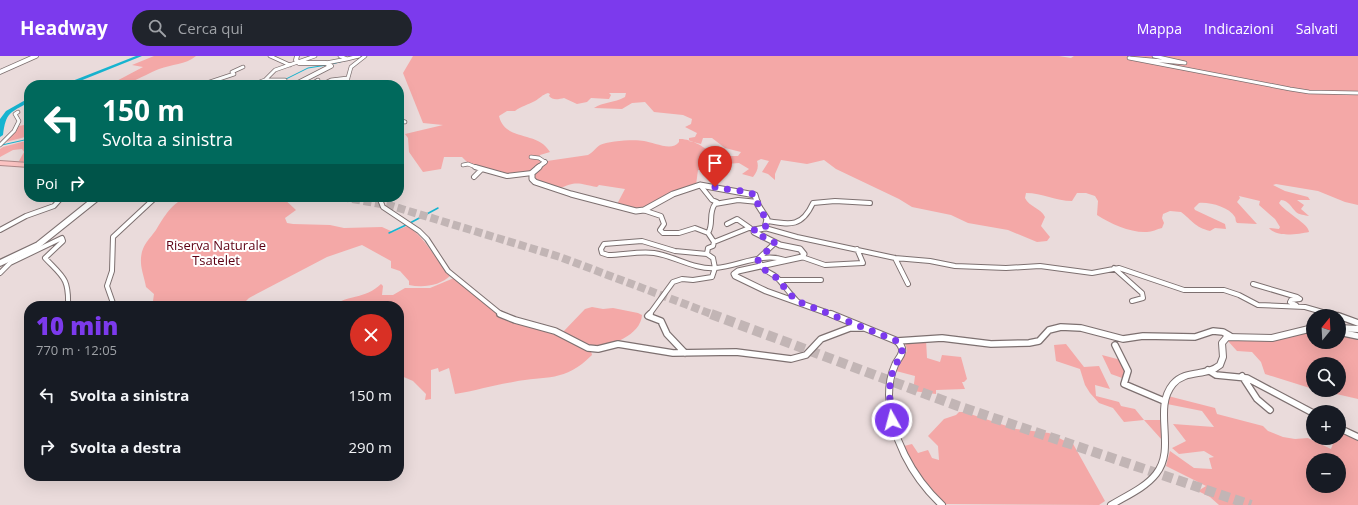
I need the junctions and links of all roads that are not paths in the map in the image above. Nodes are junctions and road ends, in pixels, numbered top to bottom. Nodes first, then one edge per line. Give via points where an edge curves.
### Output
1 (36, 56) edge
2 (270, 56) edge
3 (297, 56) edge
4 (315, 56) edge
5 (340, 56) edge
6 (359, 56) edge
7 (365, 56) edge
8 (1154, 56) edge
9 (347, 59) junction
10 (298, 62) junction
11 (326, 62) junction
12 (290, 65) junction
13 (243, 67) dead end
14 (0, 71) edge
15 (348, 78) joint
16 (216, 80) edge
17 (265, 80) edge
18 (303, 80) edge
19 (331, 80) edge
20 (1358, 93) edge
21 (18, 112) dead end
22 (0, 145) edge
23 (531, 157) dead end
24 (544, 162) joint
25 (0, 163) edge
26 (24, 165) edge
27 (463, 165) dead end
28 (481, 170) junction
29 (532, 173) junction
30 (474, 177) dead end
31 (700, 185) junction
32 (58, 202) edge
33 (92, 202) edge
34 (151, 202) edge
35 (381, 202) edge
36 (717, 202) junction
37 (758, 202) junction
38 (870, 203) dead end
39 (643, 210) junction
40 (767, 221) junction
41 (727, 224) dead end
42 (765, 228) junction
43 (752, 229) junction
44 (0, 230) edge
45 (708, 233) junction
46 (714, 242) junction
47 (775, 243) junction
48 (857, 249) junction
49 (707, 254) junction
50 (802, 257) junction
51 (895, 258) junction
52 (758, 259) junction
53 (784, 260) junction
54 (0, 263) edge
55 (761, 266) junction
56 (715, 268) junction
57 (1114, 268) junction
58 (0, 273) edge
59 (780, 280) junction
60 (821, 280) dead end
61 (908, 284) dead end
62 (1253, 284) dead end
63 (69, 301) edge
64 (112, 301) edge
65 (797, 301) junction
66 (1132, 301) dead end
67 (1297, 306) junction
68 (1310, 309) edge
69 (1346, 319) edge
70 (1358, 323) edge
71 (862, 328) junction
72 (1346, 328) edge
73 (1358, 329) edge
74 (1306, 330) edge
75 (1346, 333) edge
76 (1230, 336) junction
77 (1358, 336) edge
78 (897, 341) junction
79 (1115, 345) dead end
80 (684, 353) junction
81 (1208, 370) junction
82 (1242, 376) junction
83 (1164, 401) junction
84 (1306, 409) edge
85 (1270, 410) dead end
86 (1346, 431) edge
87 (1358, 437) edge
88 (942, 505) edge
89 (1111, 505) edge

1 - 14 main road
2 - 12 street
3 - 10 main road
4 - 10 street
5 - 9 street
6 - 9 street
7 - 15 street via 352,66
8 - 20 street via 1185,63 1129,58 1292,90 1313,93
9 - 11 street
10 - 11 main road
10 - 12 street
11 - 18 main road via 330,66
12 - 17 street via 271,72
13 - 16 street via 232,72 234,74
15 - 19 street
21 - 22 street via 15,114 18,124
23 - 24 street
24 - 29 street
25 - 26 highway
27 - 28 street via 468,164
28 - 29 street via 506,176
28 - 30 street
29 - 39 street via 535,182 621,208
31 - 36 street via 712,200
31 - 37 street via 750,192 757,197
31 - 39 street via 673,194
32 - 44 street via 54,206 26,216
33 - 54 main road via 38,245
34 - 64 street via 113,237 112,271 108,286
35 - 80 street via 383,207 427,239 448,271 508,317 555,331 592,349 618,344
36 - 37 street
36 - 45 street via 710,209
37 - 40 street
38 - 40 street via 814,203 806,218 796,223 787,225
39 - 45 street via 661,216 664,223 660,230 663,233 695,228
40 - 42 street
41 - 43 street via 737,219
42 - 43 street
42 - 48 street
43 - 46 street
43 - 47 street via 759,236
45 - 46 street
46 - 49 street via 713,246 708,248
47 - 50 street via 800,249 804,252
47 - 52 street
48 - 50 street via 863,263 825,267
48 - 51 street
49 - 56 street via 713,258
49 - 56 street via 675,251 635,241 604,244 601,249 602,253 608,255 655,253 688,265
50 - 53 street
51 - 57 street via 955,266 1040,266 1092,273
51 - 61 street
52 - 53 street via 774,257
52 - 55 street
52 - 56 street
53 - 55 street
55 - 59 street
55 - 65 street via 738,271 734,275 766,291
56 - 80 street via 712,277 673,282 648,316 661,321 667,334
57 - 66 street via 1142,293 1143,298
57 - 67 street via 1184,290 1212,289 1230,292 1258,305
58 - 63 street via 10,262 64,239 45,258 66,279 70,292
59 - 60 street
59 - 65 street
62 - 67 street via 1273,291 1294,294 1300,299 1290,302
65 - 71 street
67 - 68 street
69 - 70 street
71 - 78 street
71 - 80 street via 850,328 821,339 806,355 791,359 736,352
72 - 73 street
74 - 76 street via 1272,338
75 - 77 street
76 - 78 street via 1213,331 1195,337 1143,336 1123,339 1081,328 1061,327 1049,330 1039,341 1029,343 992,344 942,338
76 - 81 street via 1222,343 1220,366
78 - 88 street via 902,354 893,369 889,391 892,420 907,458 931,495
79 - 83 street via 1128,371 1124,384
81 - 82 street via 1218,376
81 - 83 street via 1188,373 1177,380
82 - 84 street
82 - 85 street via 1257,398
83 - 89 street via 1165,444 1161,470 1143,486
86 - 87 street

